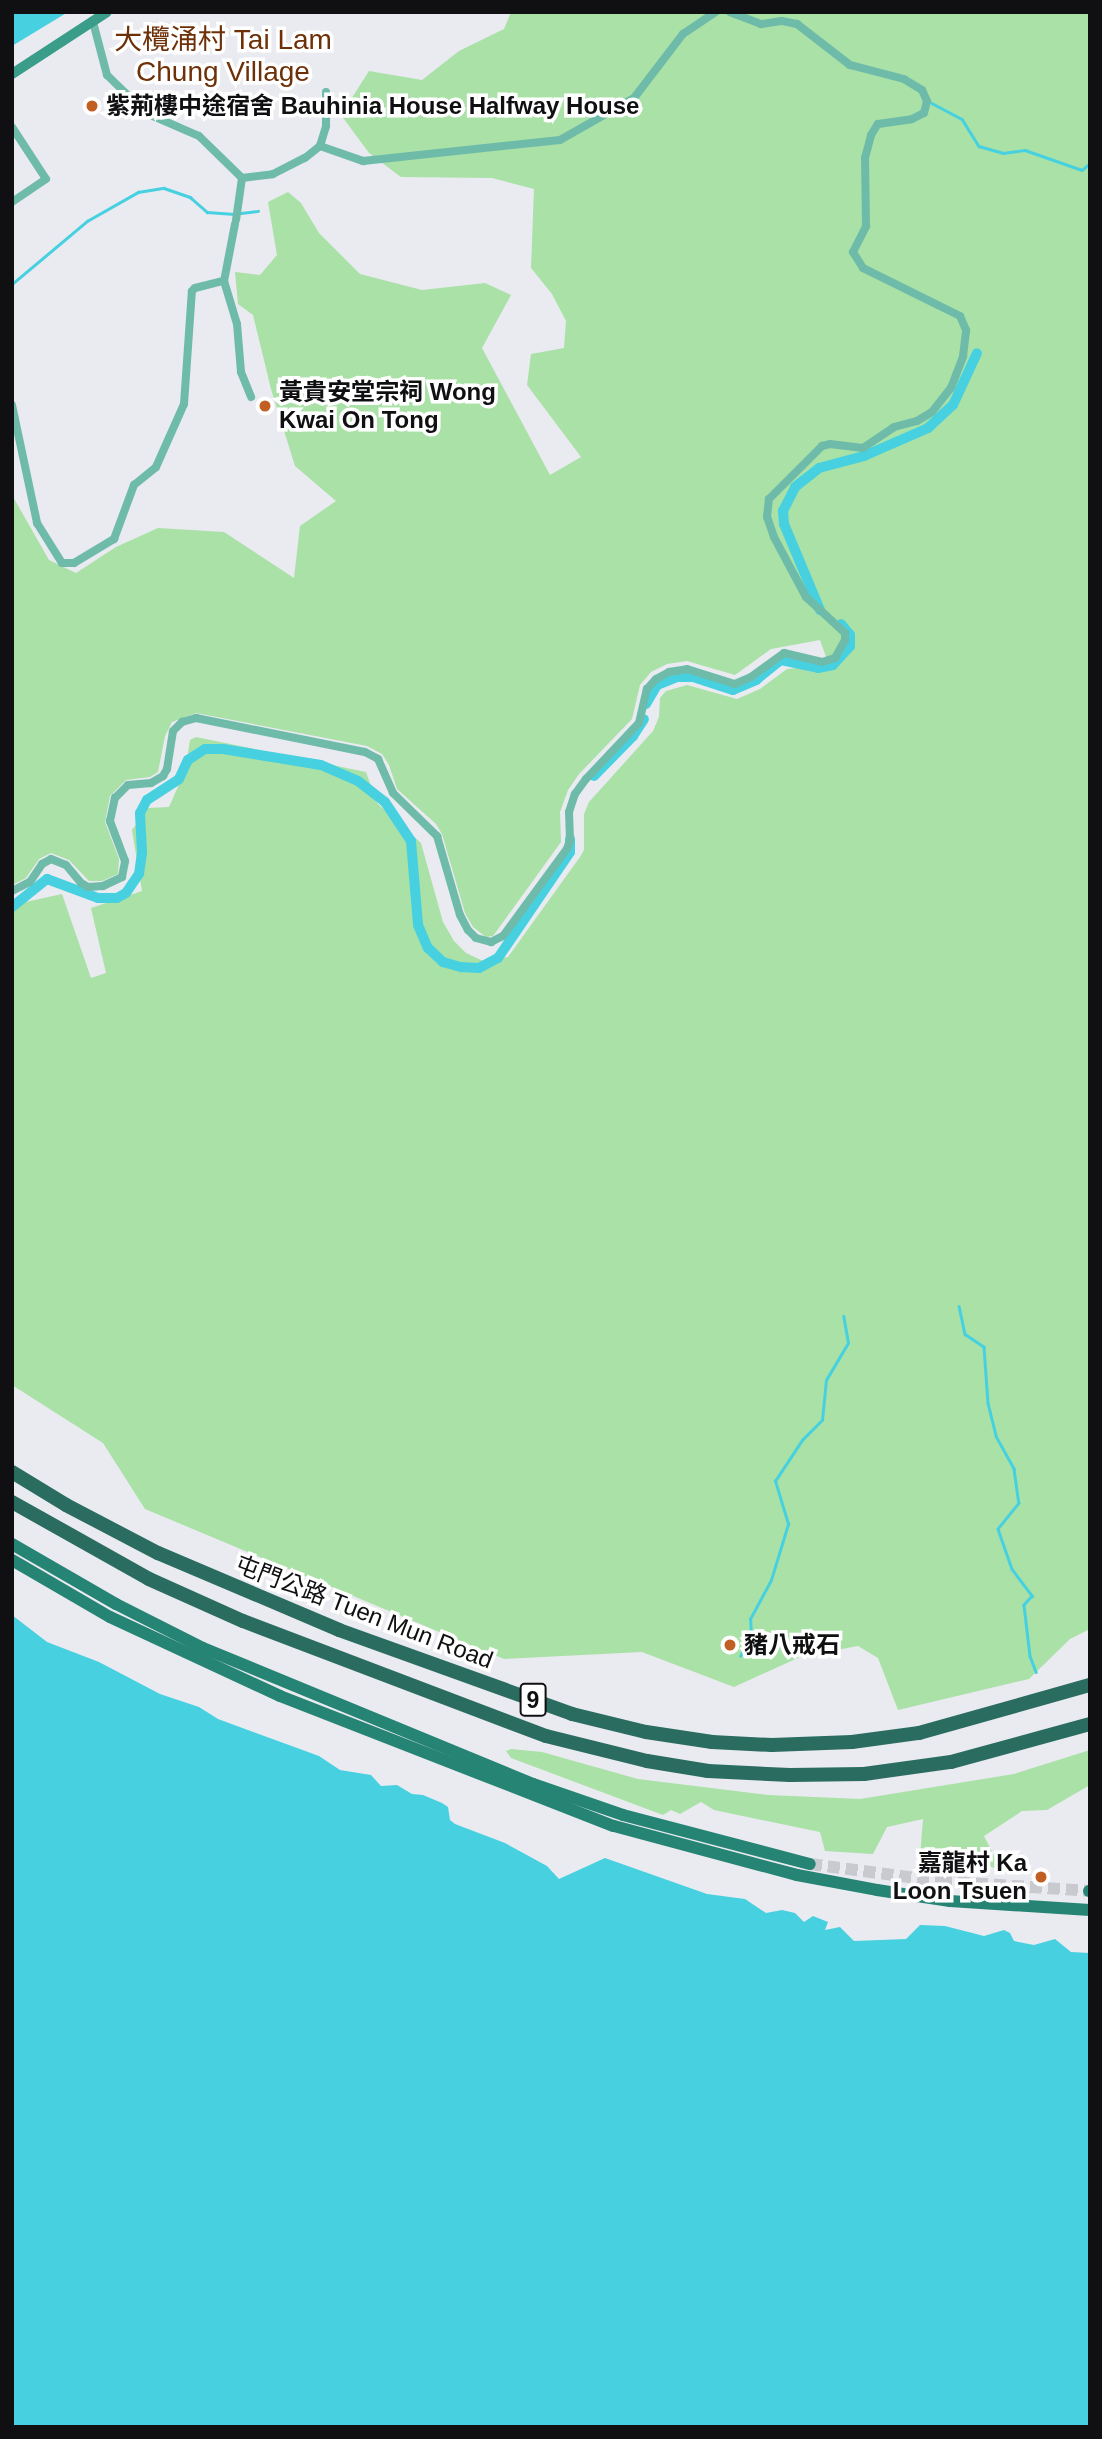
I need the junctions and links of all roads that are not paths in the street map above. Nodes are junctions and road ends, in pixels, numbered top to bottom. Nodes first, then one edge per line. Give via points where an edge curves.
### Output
1 (107, 12) edge
2 (716, 12) edge
3 (730, 12) edge
4 (93, 22) junction
5 (12, 74) edge
6 (326, 92) dead end
7 (12, 127) edge
8 (320, 146) junction
9 (242, 178) junction
10 (12, 202) edge
11 (224, 281) junction
12 (251, 397) dead end
13 (12, 405) edge
14 (12, 891) edge
15 (12, 1472) edge
16 (12, 1502) edge
17 (12, 1544) edge
18 (12, 1560) edge
19 (1090, 1685) edge
20 (1090, 1724) edge
21 (494, 1774) junction
22 (810, 1864) tunnel mouth
23 (1090, 1910) edge

1 - 4 street
2 - 8 street via 687,30 634,98 561,140 363,161
3 - 14 street via 761,24 797,24 850,65 904,79 922,90 927,100 924,113 878,124 872,135 865,158 866,226 853,253 863,268 960,316 966,330 963,356 951,388 932,412 894,427 863,448 822,446 769,499 766,517 806,597 845,633 835,657 822,662 784,653 735,684 687,669 669,671 656,679 648,689 639,723 575,794 567,849 503,936 491,943 468,930 437,836 393,793 378,758 196,718 173,731 163,776 151,783 128,785 115,798 110,821 125,860 122,877 88,887 66,865 51,859 30,882
4 - 5 street
4 - 9 street via 107,75 146,113 199,136
6 - 8 street via 326,126
7 - 10 street via 46,179
8 - 9 street via 273,174
9 - 11 street
11 - 12 street via 237,324 241,372
11 - 13 street via 192,292 184,404 156,467 134,485 114,539 74,563 62,563 37,523
15 - 19 highway, 屯門公路 Tuen Mun Road / 9 via 158,1553 339,1630 572,1714 646,1732 772,1745 852,1742 919,1733
16 - 20 highway, 屯門公路 Tuen Mun Road / 9 via 149,1579 243,1621 546,1736 647,1761 722,1771 864,1774 951,1762
17 - 21 main road via 203,1648
18 - 21 main road via 110,1617 236,1676
21 - 22 main road via 623,1815
21 - 23 main road via 614,1826 797,1875 950,1901

